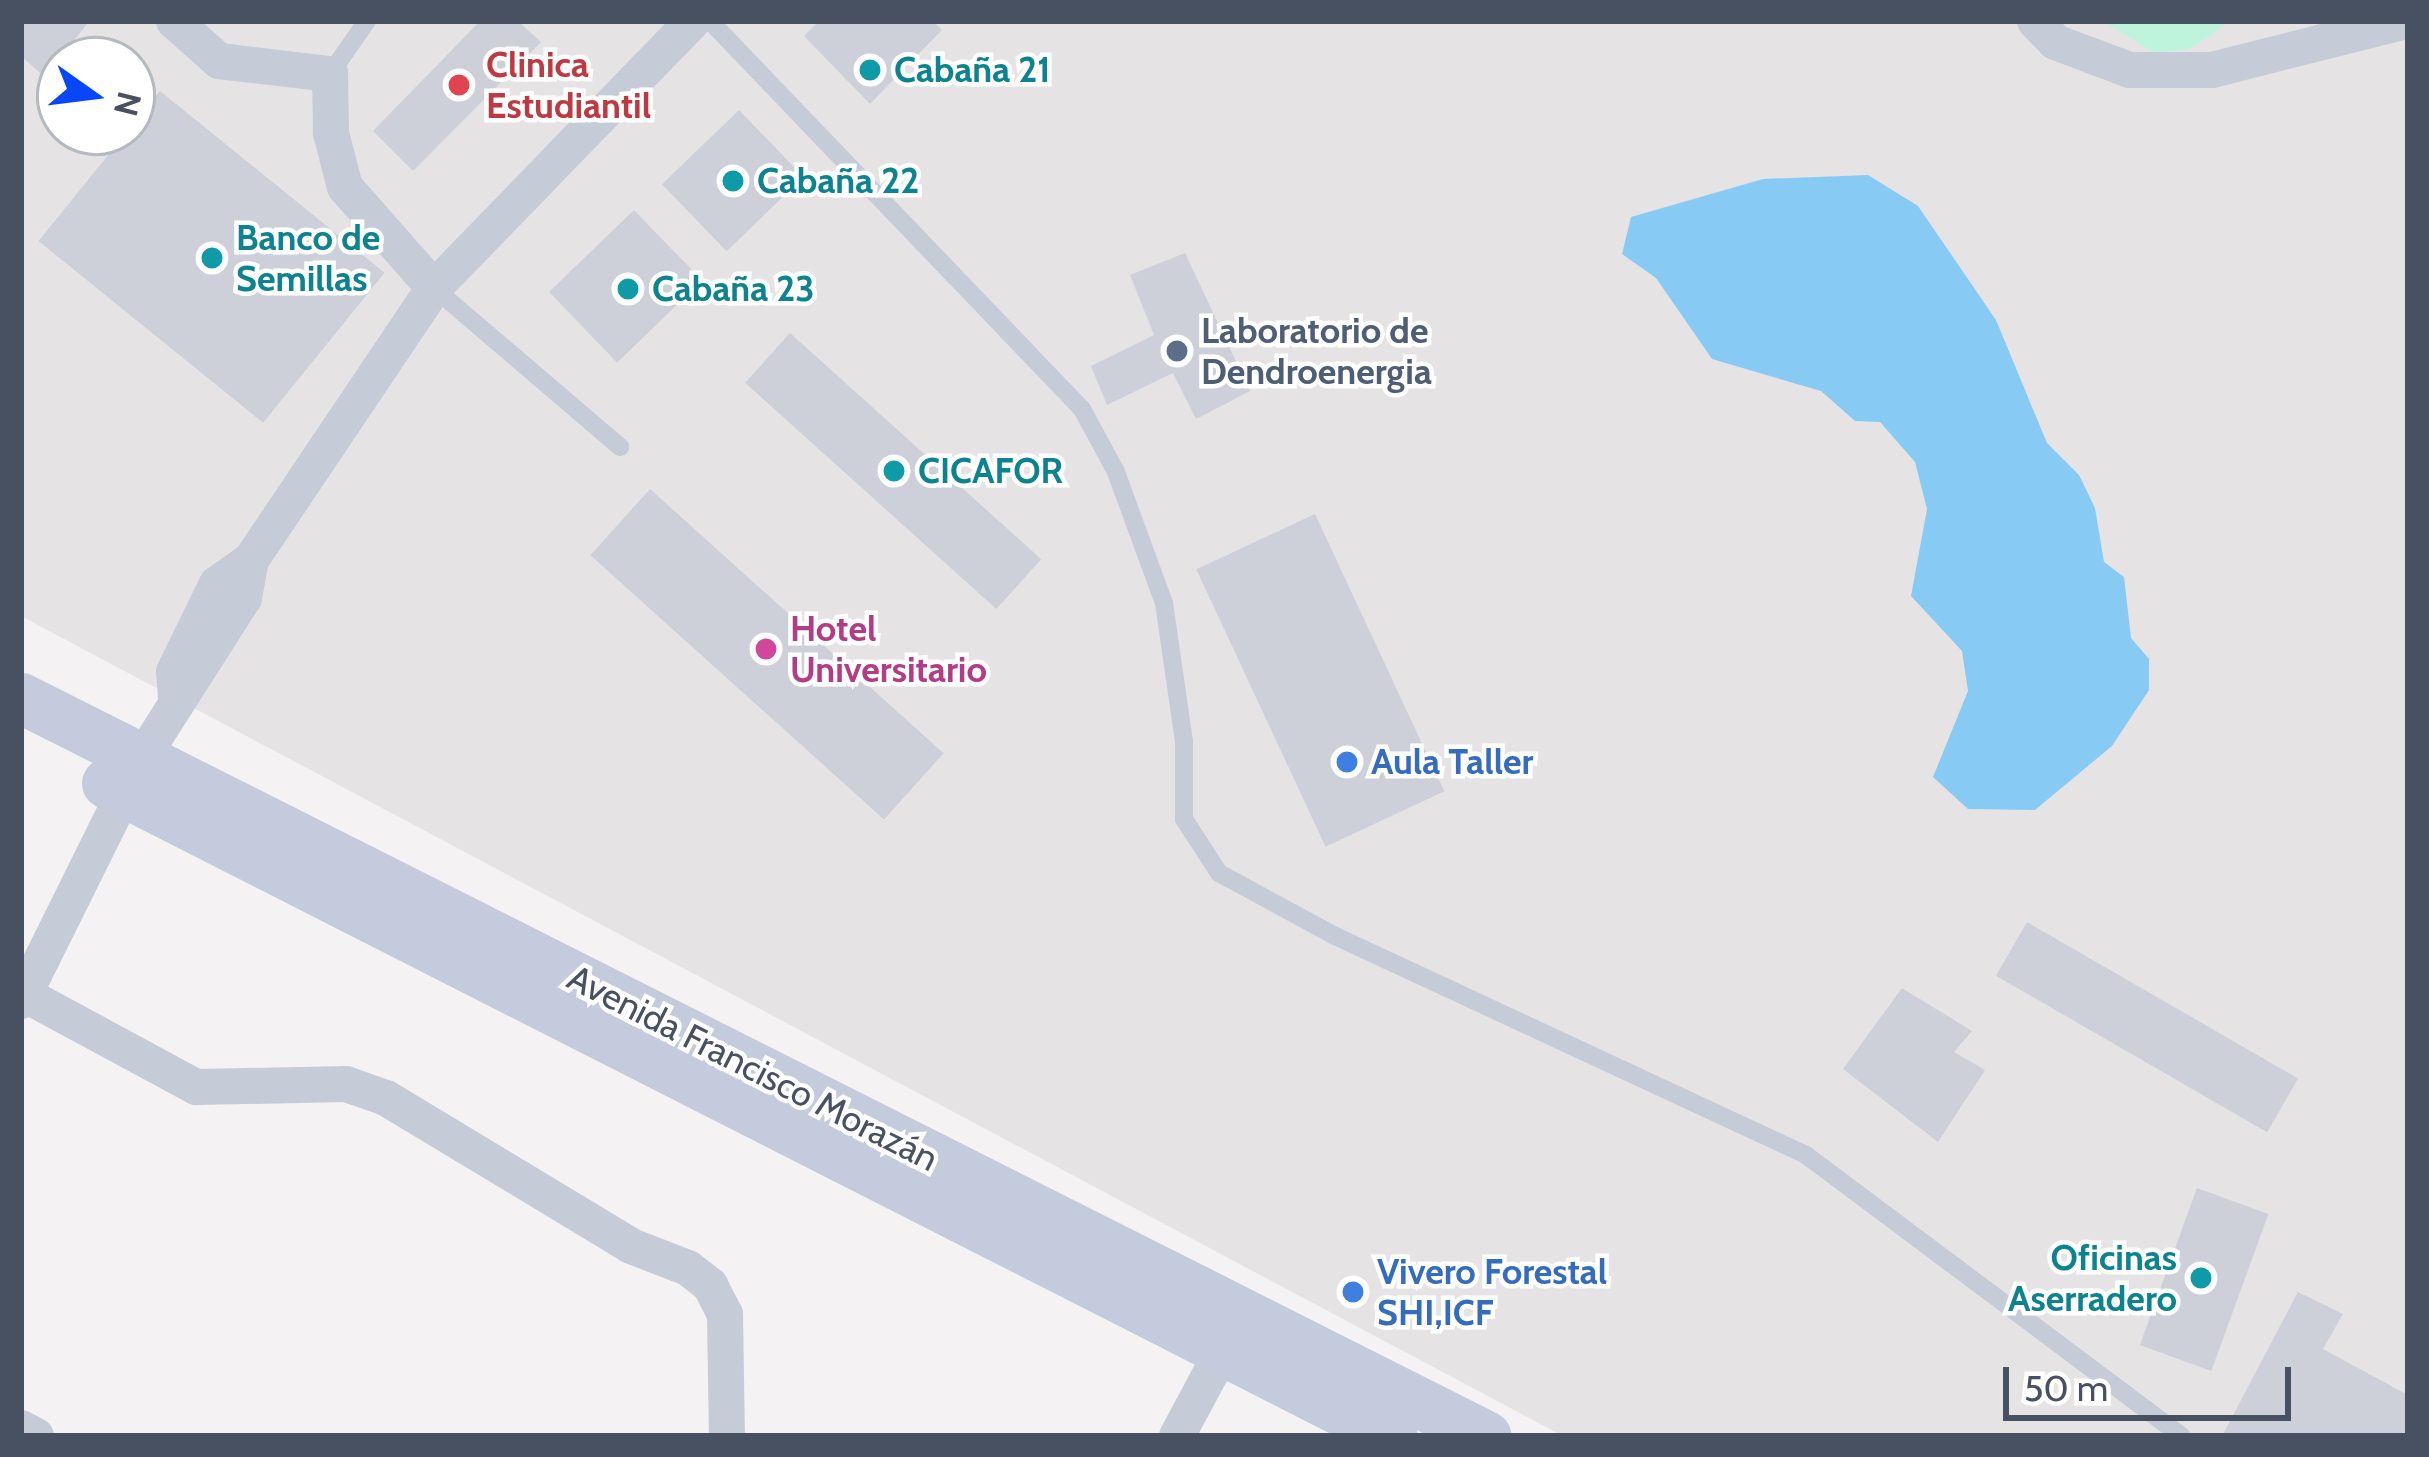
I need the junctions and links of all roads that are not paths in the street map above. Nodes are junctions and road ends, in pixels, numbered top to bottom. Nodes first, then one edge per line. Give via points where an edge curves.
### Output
1 (174, 21) edge
2 (367, 21) edge
3 (693, 21) edge
4 (710, 21) edge
5 (2036, 21) edge
6 (2405, 21) edge
7 (330, 74) junction
8 (434, 288) junction
9 (620, 447) dead end
10 (21, 698) edge
11 (21, 738) edge
12 (132, 776) junction
13 (23, 998) edge
14 (1233, 1333) junction
15 (21, 1428) edge
16 (36, 1436) edge
17 (727, 1436) edge
18 (1177, 1436) edge
19 (1392, 1436) edge
20 (1486, 1436) edge
21 (2181, 1436) edge

1 - 7 street via 219,61
2 - 7 lane
3 - 8 street
4 - 21 lane via 1082,409 1116,472 1164,603 1184,741 1184,819 1219,873 1333,935 1806,1155
5 - 6 street via 2055,42 2130,70 2212,70
7 - 8 street via 331,133 345,187
8 - 9 lane
8 - 12 street via 251,560 244,598
10 - 12 main road, Avenida Francisco Morazán
11 - 12 main road, Avenida Francisco Morazán
12 - 13 street
12 - 14 main road, Avenida Francisco Morazán
13 - 17 street via 196,1087 346,1084 386,1098 631,1246 688,1268 710,1285 725,1314
14 - 18 street
14 - 19 main road, Avenida Francisco Morazán
14 - 20 main road, Avenida Francisco Morazán
15 - 16 street

